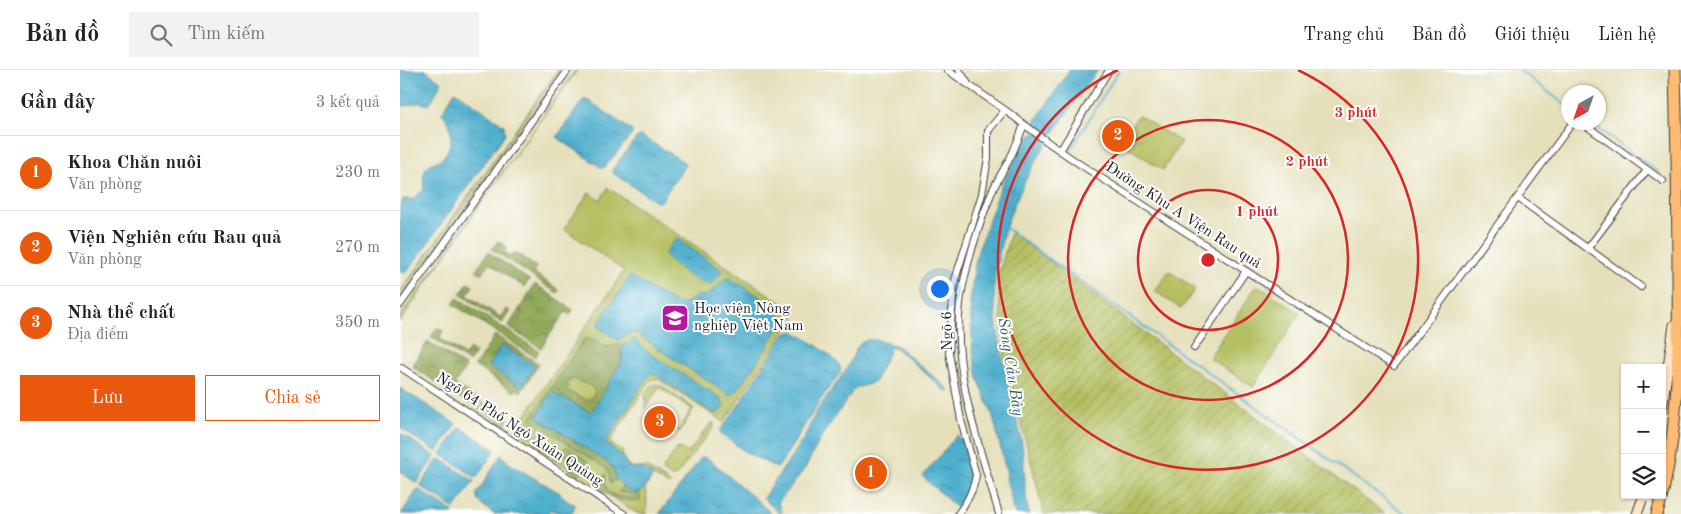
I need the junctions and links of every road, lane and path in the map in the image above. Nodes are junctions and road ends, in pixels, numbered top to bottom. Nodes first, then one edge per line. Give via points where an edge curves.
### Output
1 (568, 70) edge
2 (947, 70) edge
3 (959, 70) edge
4 (1109, 70) edge
5 (1675, 70) edge
6 (970, 86) junction
7 (1005, 110) junction
8 (1025, 126) junction
9 (1567, 130) edge
10 (1592, 130) edge
11 (1060, 151) junction
12 (1647, 170) junction
13 (1678, 180) junction
14 (1663, 181) dead end
15 (1518, 198) junction
16 (1681, 216) edge
17 (1588, 248) junction
18 (1246, 271) junction
19 (1641, 287) dead end
20 (1678, 297) junction
21 (400, 305) edge
22 (1194, 348) dead end
23 (400, 367) edge
24 (1666, 380) edge
25 (1643, 499) edge
26 (624, 514) edge
27 (958, 514) edge
28 (1000, 514) edge
29 (1637, 514) edge
30 (1657, 514) edge

1 - 21 street
2 - 6 street, Đường Khu A Viện Rau quả
3 - 6 street
4 - 11 street
5 - 13 highway
6 - 7 street, Đường Khu A Viện Rau quả
7 - 8 street, Đường Khu A Viện Rau quả
7 - 27 street via 988,131 988,158 982,194 954,283 949,353 961,420 976,474 968,499
8 - 11 street, Đường Khu A Viện Rau quả
8 - 28 street, Ngõ 6 via 994,186 982,220 964,283 959,322 968,401
9 - 15 street
10 - 12 street
11 - 18 street, Đường Khu A Viện Rau quả
12 - 14 street
12 - 17 street
13 - 16 highway
13 - 20 highway
15 - 17 street
15 - 18 street, Đường Khu A Viện Rau quả via 1394,366
17 - 19 street
18 - 22 street
20 - 24 main road
20 - 30 highway via 1673,431
23 - 26 street, Ngõ 64 Phố Ngô Xuân Quảng
25 - 29 main road

